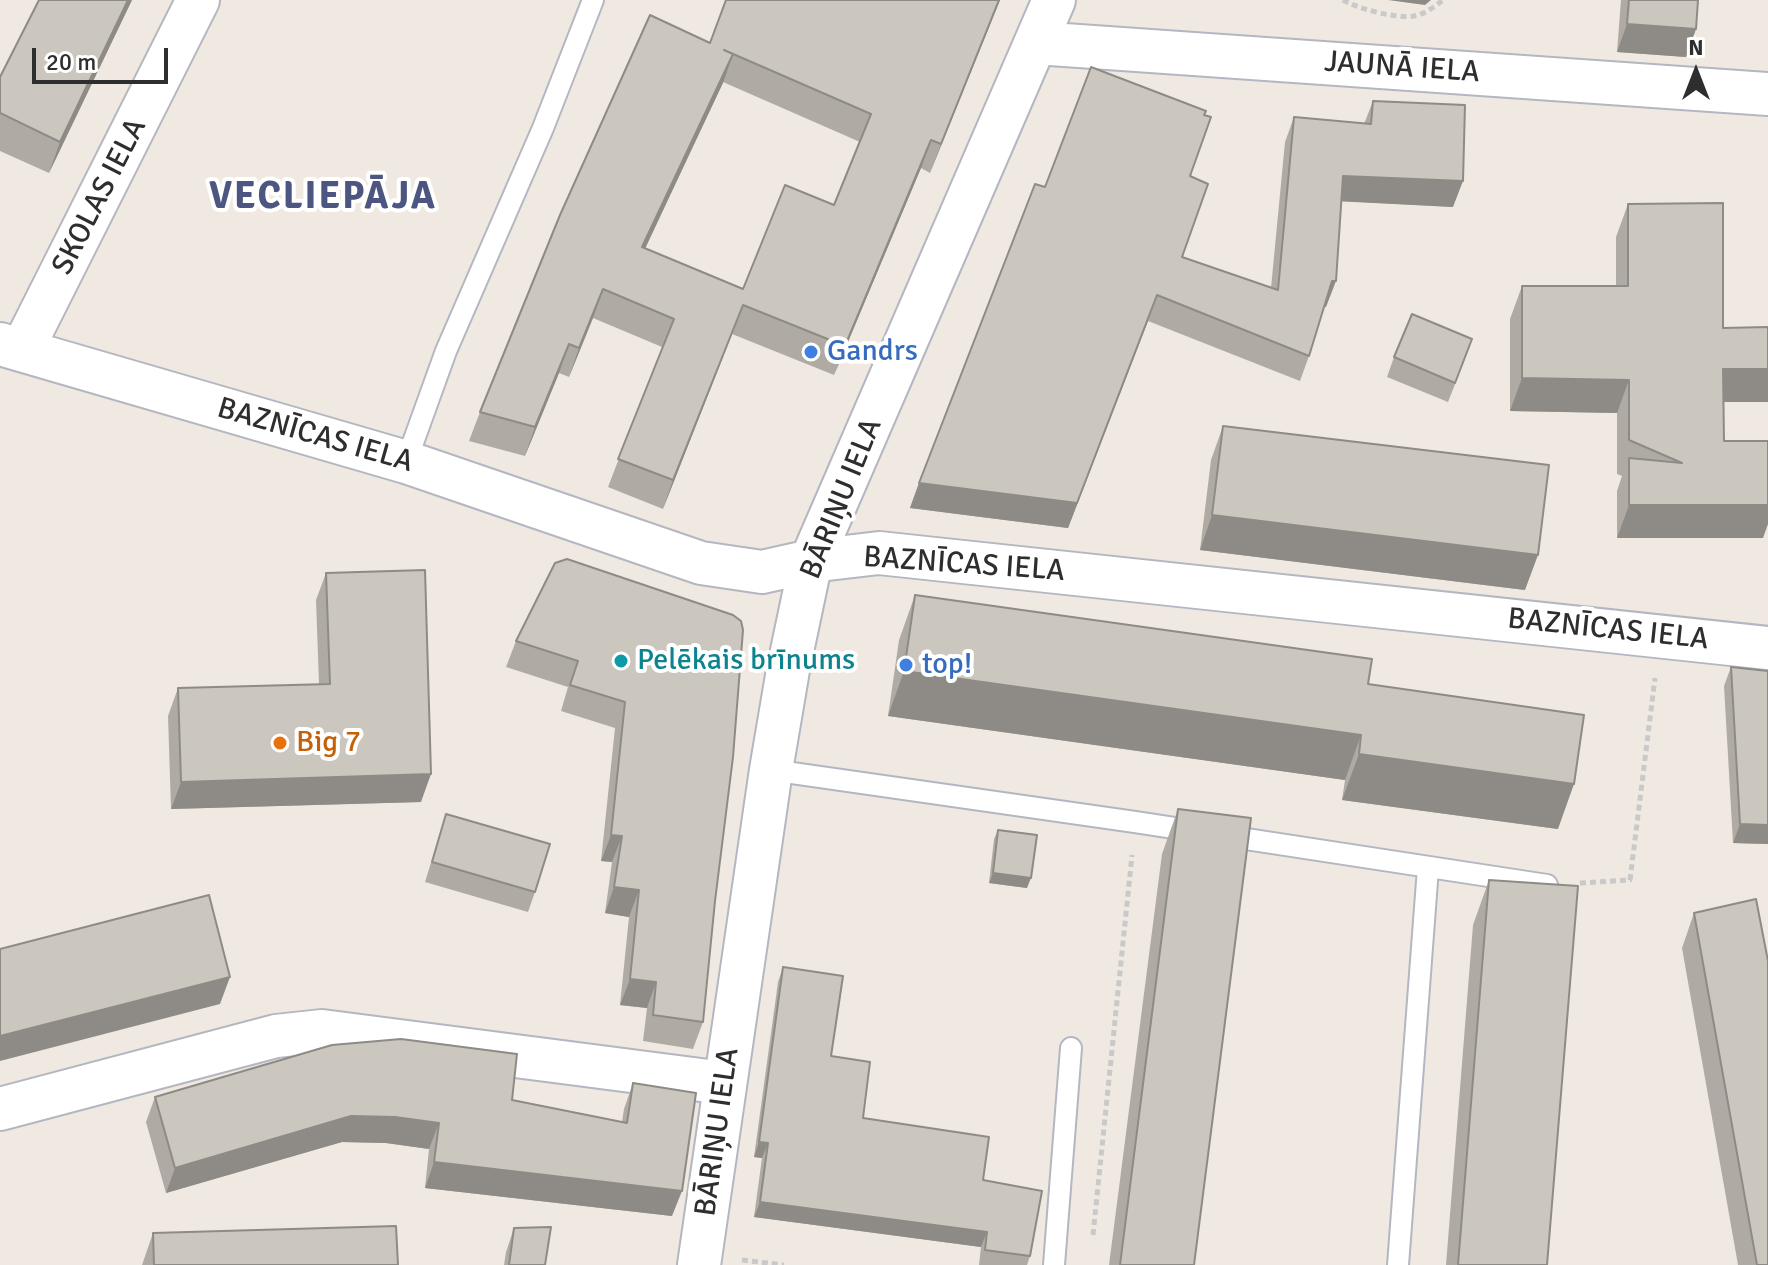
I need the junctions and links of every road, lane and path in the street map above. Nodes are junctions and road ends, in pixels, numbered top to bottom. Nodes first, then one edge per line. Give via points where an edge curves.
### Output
1 (198, 0) edge
2 (593, 0) edge
3 (1054, 0) edge
4 (1343, 0) edge
5 (1443, 0) edge
6 (1036, 43) junction
7 (1768, 94) edge
8 (11, 347) edge
9 (406, 462) junction
10 (811, 561) junction
11 (1660, 635) junction
12 (1768, 648) edge
13 (771, 770) junction
14 (1135, 822) junction
15 (1428, 868) junction
16 (1547, 885) joint
17 (1071, 1048) dead end
18 (724, 1083) junction
19 (0, 1109) edge
20 (1092, 1249) dead end
21 (718, 1262) edge
22 (784, 1265) edge
23 (1054, 1265) edge
24 (1398, 1265) edge

1 - 8 street, SKOLAS IELA
2 - 9 lane via 446,351
3 - 6 street, BĀRIŅU IELA
4 - 5 path via 1376,12 1413,16
6 - 7 street, JAUNĀ IELA
6 - 10 street, BĀRIŅU IELA
8 - 9 street, BAZNĪCAS IELA
9 - 10 street, BAZNĪCAS IELA via 701,563 762,572
10 - 11 street, BAZNĪCAS IELA via 879,553
10 - 13 street, BĀRIŅU IELA
11 - 12 street, BAZNĪCAS IELA
11 - 16 path via 1630,880
13 - 14 lane
13 - 18 street, BĀRIŅU IELA
14 - 15 lane
14 - 20 path
15 - 16 lane
15 - 24 lane
17 - 23 lane
18 - 19 street via 322,1031 276,1036
18 - 21 street, BĀRIŅU IELA
21 - 22 path

